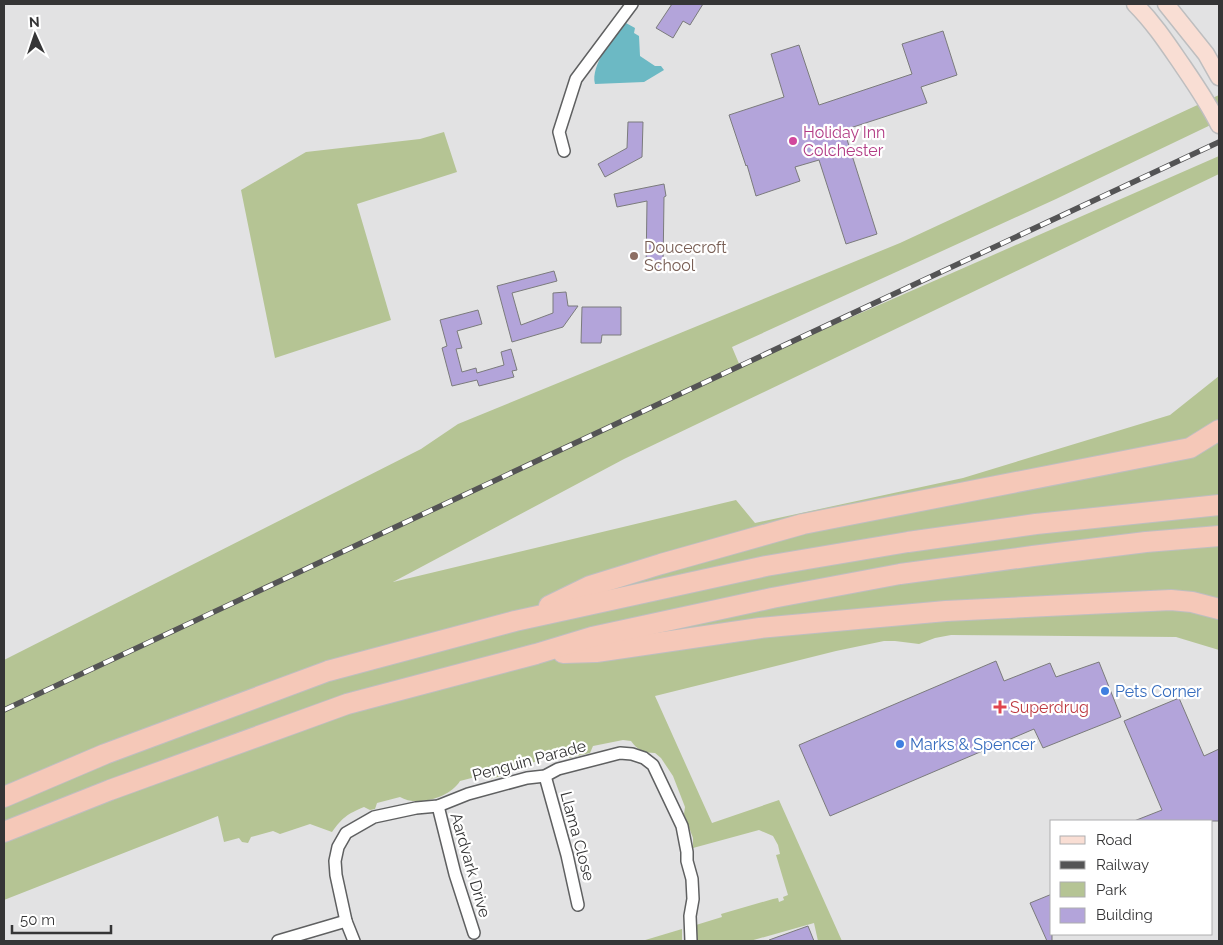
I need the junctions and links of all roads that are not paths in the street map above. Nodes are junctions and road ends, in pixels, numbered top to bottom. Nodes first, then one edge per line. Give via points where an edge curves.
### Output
1 (632, 4) edge
2 (1136, 4) edge
3 (1167, 5) edge
4 (1219, 77) edge
5 (1219, 125) edge
6 (564, 151) dead end
7 (1219, 430) edge
8 (1219, 505) edge
9 (1219, 536) edge
10 (1219, 609) edge
11 (515, 621) junction
12 (536, 654) junction
13 (545, 776) junction
14 (4, 797) edge
15 (438, 806) junction
16 (4, 832) edge
17 (578, 905) dead end
18 (346, 921) junction
19 (474, 933) dead end
20 (278, 941) edge
21 (354, 941) edge
22 (691, 941) edge

1 - 6 street via 576,80 560,132
2 - 5 main road via 1183,66
3 - 4 main road via 1206,54
7 - 11 highway via 1190,448 803,524 590,586
8 - 11 highway via 1036,524 908,542 766,566
9 - 12 highway via 1043,554 900,574 592,637
10 - 12 highway via 1171,600 946,610 760,628 596,652
11 - 14 highway via 328,671 105,754
12 - 16 highway via 347,704
13 - 15 street, Penguin Parade via 468,794
13 - 17 street, Llama Close
13 - 22 street, Penguin Parade via 558,769 620,753 644,758 653,765 682,826 692,880
15 - 18 street, Penguin Parade via 374,817 346,833 335,861
15 - 19 street, Aardvark Drive
18 - 20 street
18 - 21 street, Penguin Parade

